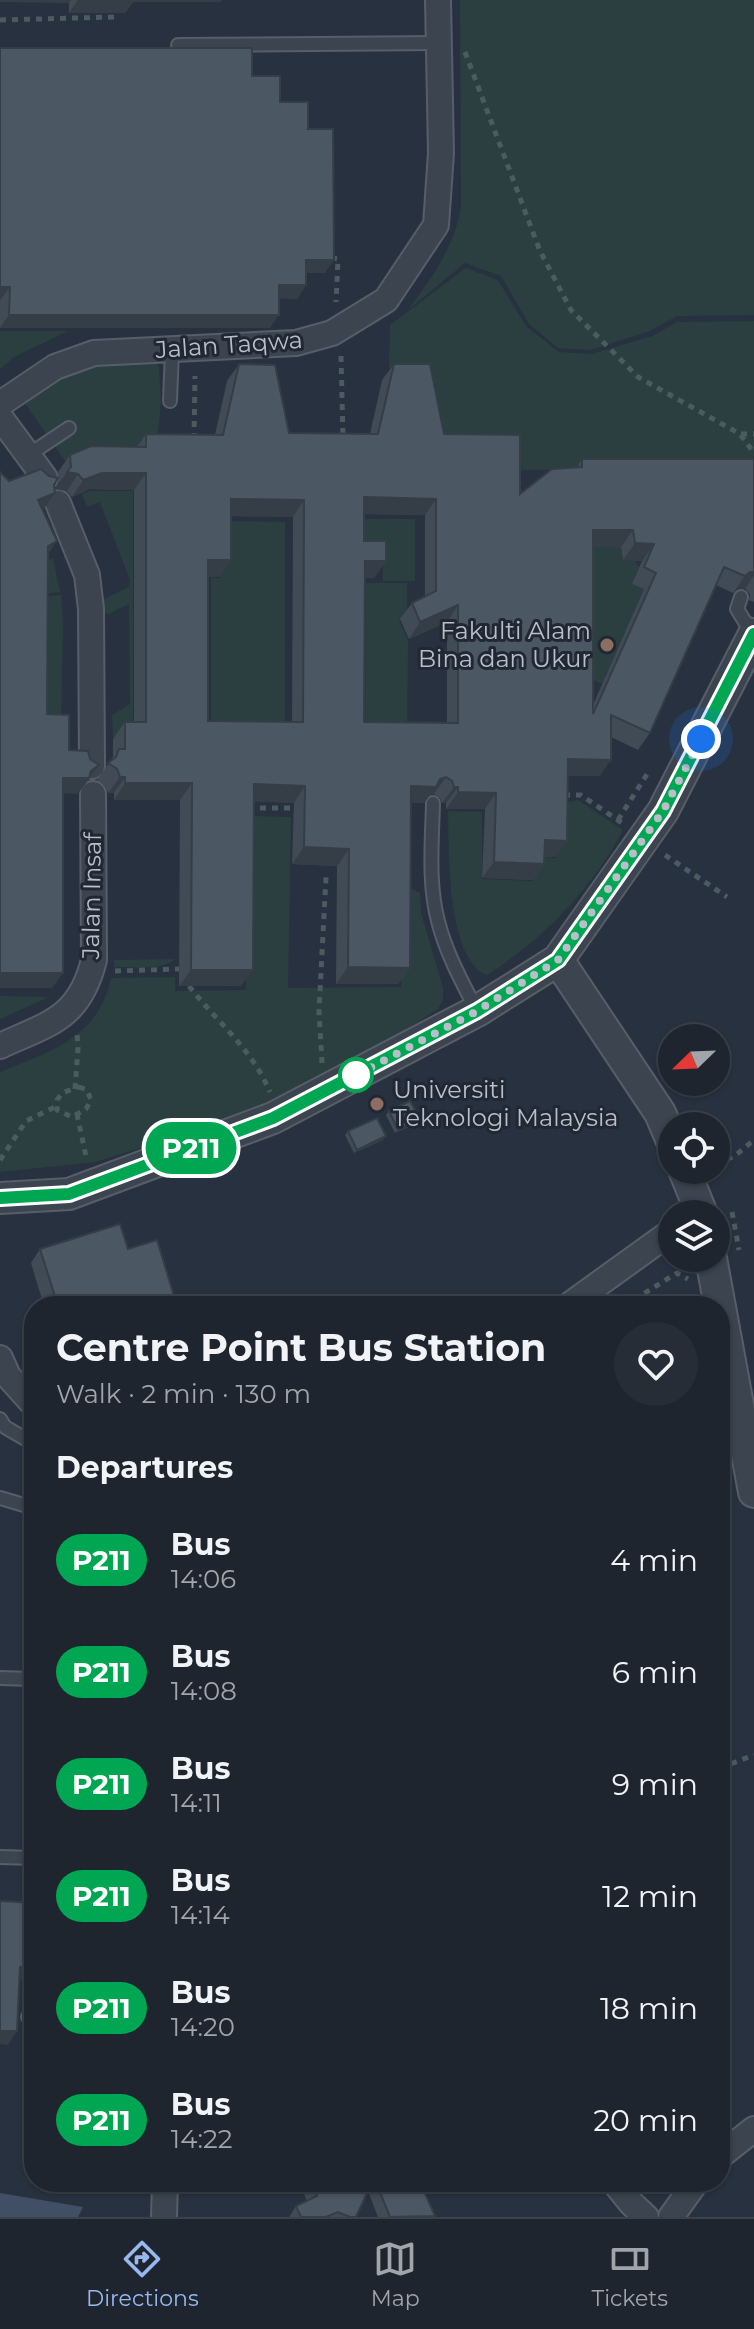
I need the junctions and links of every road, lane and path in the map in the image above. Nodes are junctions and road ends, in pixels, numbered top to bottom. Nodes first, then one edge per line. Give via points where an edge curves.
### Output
1 (438, 0) edge
2 (114, 17) dead end
3 (0, 20) edge
4 (439, 43) junction
5 (178, 45) edge
6 (464, 47) dead end
7 (325, 258) edge
8 (336, 305) dead end
9 (172, 351) junction
10 (340, 354) dead end
11 (195, 376) dead end
12 (170, 401) dead end
13 (0, 404) edge
14 (0, 417) edge
15 (69, 428) dead end
16 (740, 434) junction
17 (754, 434) edge
18 (343, 442) edge
19 (194, 451) edge
20 (754, 453) edge
21 (30, 454) junction
22 (45, 478) edge
23 (58, 503) edge
24 (741, 597) edge
25 (754, 627) edge
26 (754, 634) edge
27 (92, 766) edge
28 (93, 794) edge
29 (556, 795) edge
30 (433, 803) edge
31 (235, 808) edge
32 (313, 808) edge
33 (644, 839) junction
34 (326, 877) edge
35 (727, 897) dead end
36 (558, 960) junction
37 (179, 969) dead end
38 (106, 971) dead end
39 (189, 986) edge
40 (477, 1011) junction
41 (76, 1026) dead end
42 (0, 1046) edge
43 (75, 1089) junction
44 (324, 1092) junction
45 (272, 1096) dead end
46 (57, 1106) junction
47 (659, 1112) edge
48 (77, 1114) junction
49 (754, 1140) edge
50 (730, 1158) edge
51 (0, 1160) edge
52 (90, 1169) dead end
53 (0, 1198) edge
54 (658, 1241) edge
55 (714, 1272) edge
56 (692, 1284) dead end
57 (582, 1296) edge
58 (640, 1296) edge
59 (718, 1296) edge
60 (0, 1358) edge
61 (730, 1361) edge
62 (24, 1394) edge
63 (0, 1419) edge
64 (24, 1438) edge
65 (754, 1492) edge
66 (0, 1498) edge
67 (24, 1505) edge
68 (0, 1678) edge
69 (24, 1679) edge
70 (754, 1755) edge
71 (730, 1764) edge
72 (0, 1857) edge
73 (24, 1858) edge
74 (754, 2129) edge
75 (730, 2148) edge
76 (165, 2192) edge
77 (622, 2192) edge
78 (689, 2192) edge
79 (164, 2217) edge
80 (646, 2217) edge
81 (671, 2217) edge

1 - 4 street, Jalan Taqwa
2 - 3 path
4 - 5 lane
4 - 9 street, Jalan Taqwa via 436,225 386,300 332,333 296,343
6 - 16 path via 540,251 571,310 638,377
7 - 8 path via 338,259
9 - 12 lane
9 - 13 street, Jalan Taqwa via 94,353 55,367
10 - 18 path
11 - 19 path
14 - 21 street
15 - 21 lane
16 - 17 path
16 - 20 path
21 - 22 street
23 - 27 street via 87,575
24 - 25 lane via 740,616
26 - 33 street
28 - 42 street, Jalan Insaf via 94,960 89,979 65,1014
29 - 33 path via 581,795
30 - 40 lane via 437,918 449,957
31 - 32 path
33 - 35 path
33 - 36 street
34 - 44 path via 319,1011
36 - 40 street
36 - 47 street
37 - 38 path
39 - 45 path via 244,1045
40 - 44 street
41 - 43 path
43 - 46 path via 62,1093
43 - 48 path via 87,1090 91,1100
44 - 53 street via 273,1118 69,1194
46 - 48 path via 62,1114
46 - 51 path via 26,1121
48 - 52 path
49 - 50 path
54 - 57 street
55 - 59 street
56 - 58 path via 677,1273
60 - 62 street
61 - 65 street
63 - 64 lane
66 - 67 lane
68 - 69 lane
70 - 71 path
72 - 73 lane
74 - 75 street
76 - 79 street
77 - 80 street
78 - 81 street

